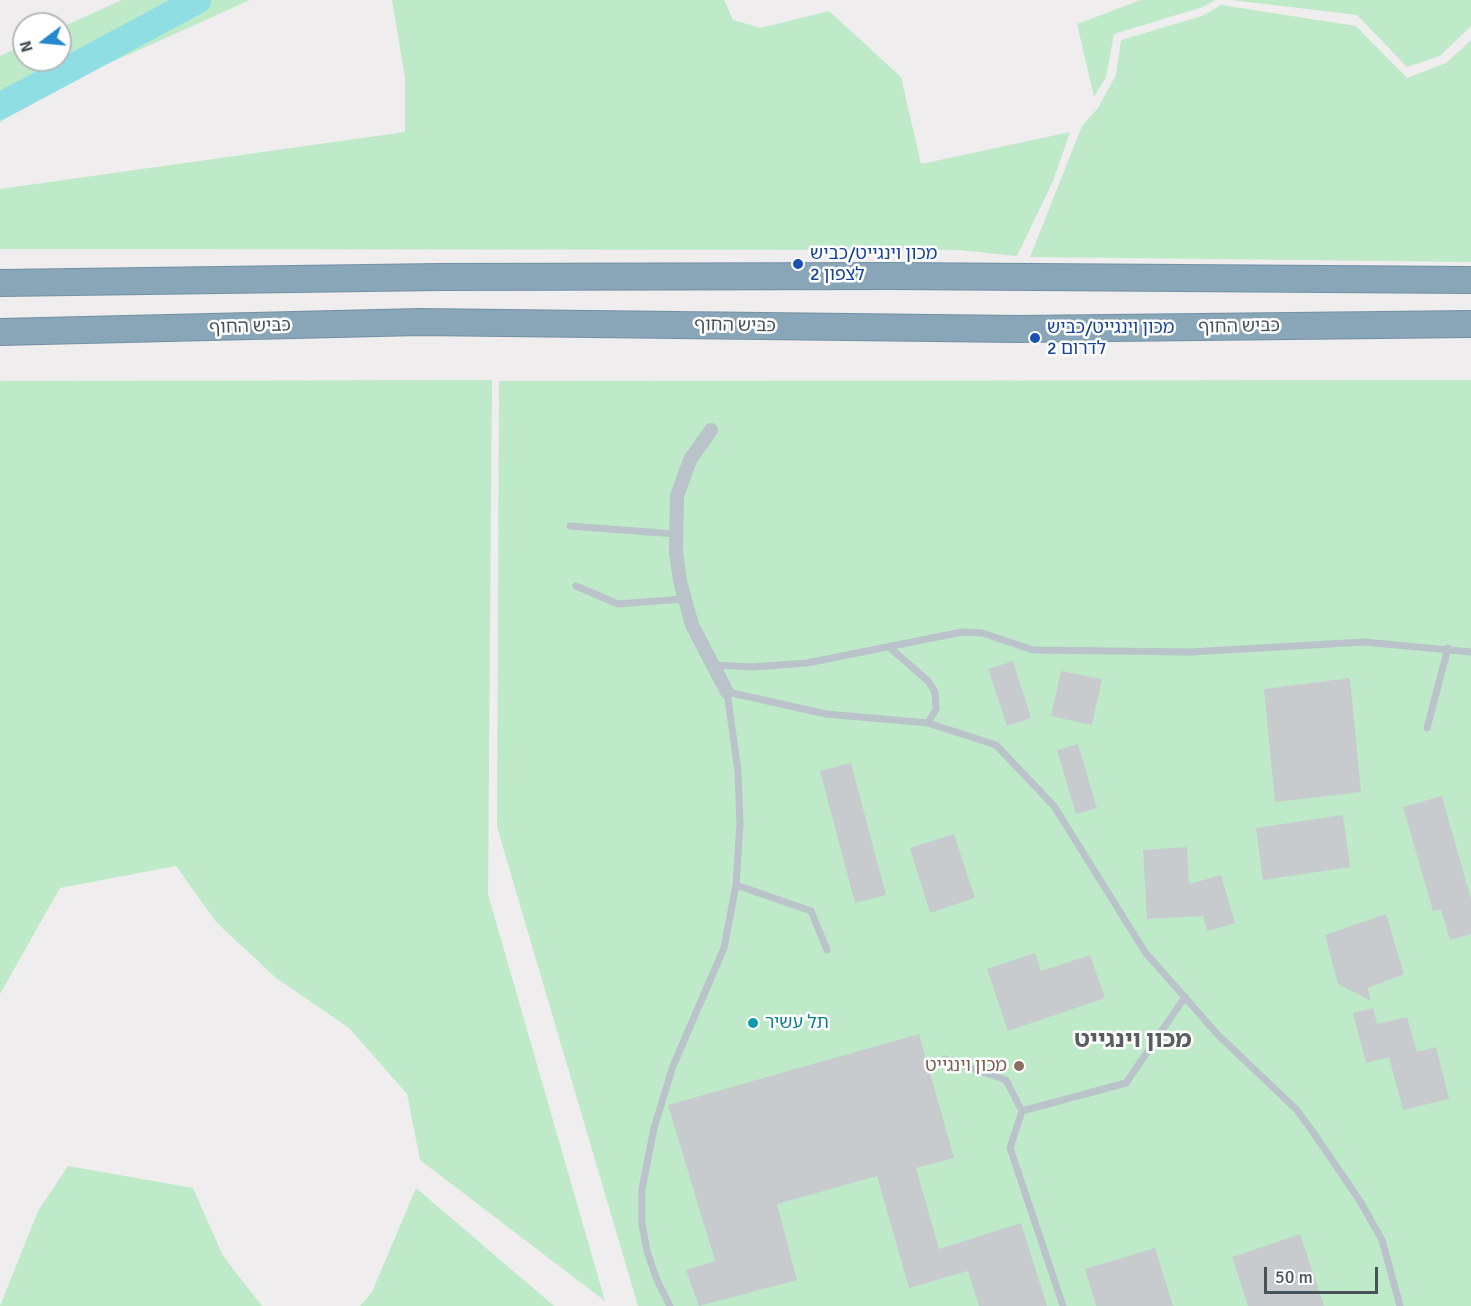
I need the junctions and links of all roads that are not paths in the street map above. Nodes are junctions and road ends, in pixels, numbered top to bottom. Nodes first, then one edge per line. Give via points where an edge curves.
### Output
1 (1471, 280) edge
2 (0, 283) edge
3 (1471, 324) edge
4 (0, 332) edge
5 (711, 430) dead end
6 (570, 525) dead end
7 (675, 534) junction
8 (576, 586) dead end
9 (684, 599) junction
10 (889, 647) junction
11 (1448, 648) junction
12 (1471, 652) edge
13 (712, 665) junction
14 (727, 692) junction
15 (928, 723) junction
16 (1427, 728) dead end
17 (736, 885) junction
18 (827, 950) dead end
19 (1185, 997) junction
20 (945, 1059) dead end
21 (1022, 1111) junction
22 (670, 1306) edge
23 (1063, 1306) edge
24 (1400, 1306) edge

1 - 2 highway via 890,276
3 - 4 highway, כביש החוף via 1019,329 420,322
5 - 7 street via 690,460 676,496
6 - 7 lane
7 - 9 street
8 - 9 lane via 618,604
9 - 13 street
10 - 11 lane via 962,632 982,633 1033,650 1190,652 1364,642
10 - 13 lane via 807,663
10 - 15 lane via 928,681 934,692 936,709
11 - 12 lane
11 - 16 lane
13 - 14 street
14 - 15 lane via 826,714
14 - 17 lane via 738,771
15 - 19 lane via 996,745 1003,752 1053,807 1145,952
17 - 18 lane via 811,910
17 - 22 lane via 723,948 673,1066 654,1128 642,1189 647,1251
19 - 21 lane via 1126,1083
19 - 24 lane via 1218,1035 1297,1110 1313,1132 1382,1240
20 - 21 lane via 1006,1080
21 - 23 lane via 1010,1148

